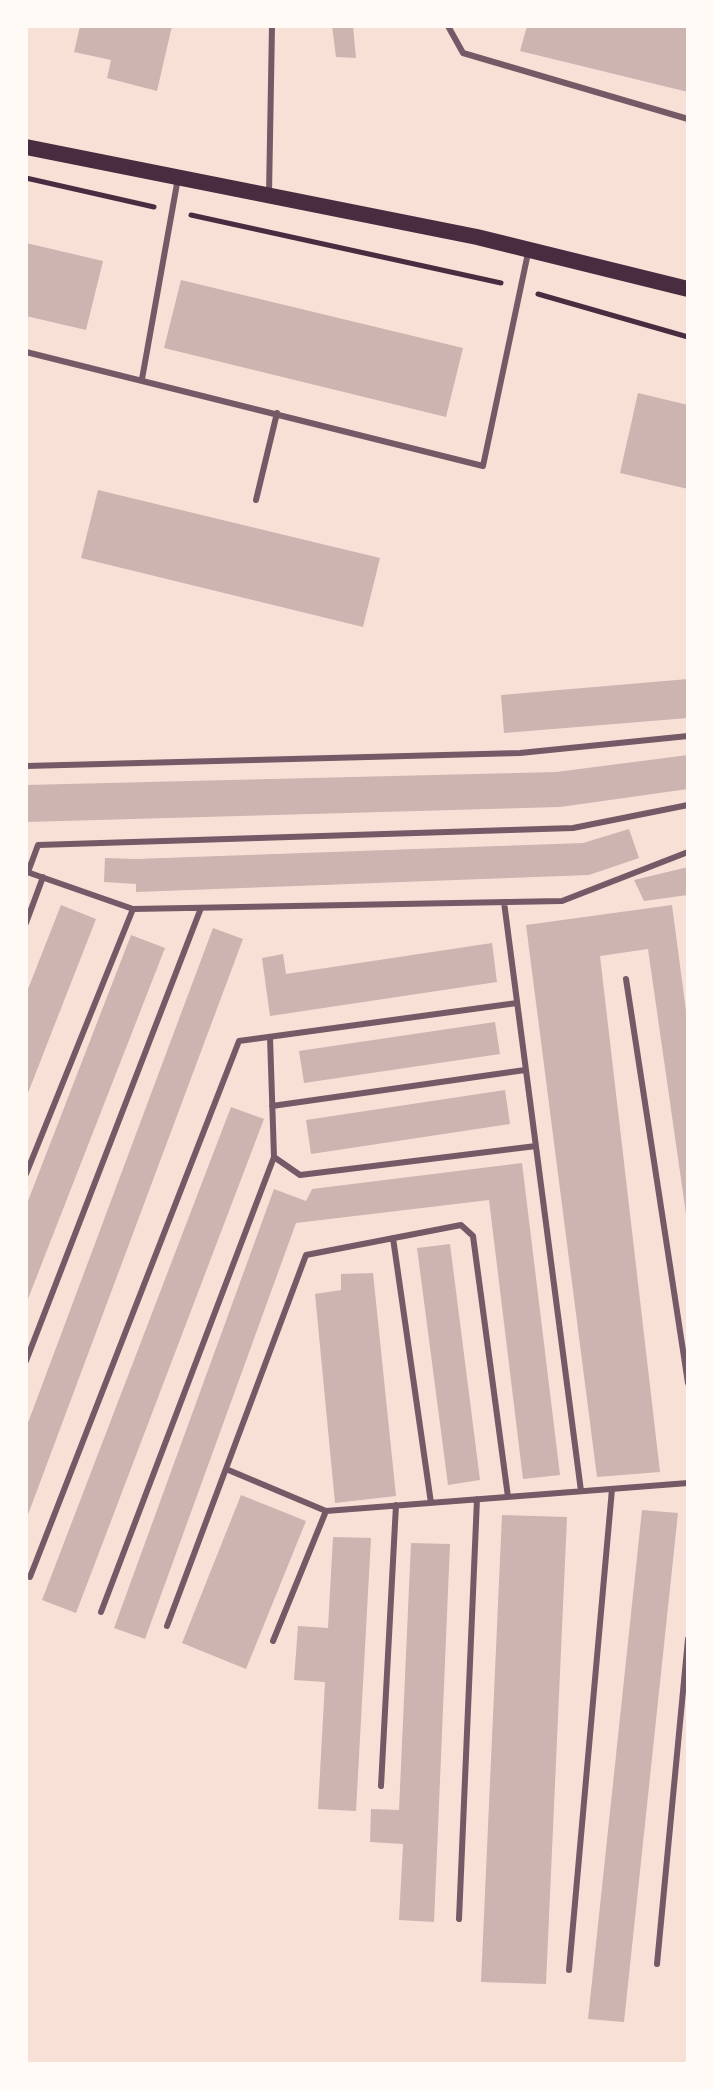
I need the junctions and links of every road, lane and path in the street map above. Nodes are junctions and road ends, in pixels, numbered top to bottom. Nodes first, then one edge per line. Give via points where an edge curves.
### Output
1 (272, 26) edge
2 (448, 26) edge
3 (688, 119) edge
4 (26, 147) edge
5 (178, 177) junction
6 (26, 178) edge
7 (269, 195) junction
8 (172, 211) junction
9 (529, 250) junction
10 (521, 289) junction
11 (688, 289) edge
12 (688, 337) edge
13 (26, 352) edge
14 (142, 379) junction
15 (277, 413) junction
16 (256, 500) dead end
17 (688, 736) edge
18 (26, 766) edge
19 (688, 805) edge
20 (688, 852) edge
21 (27, 871) edge
22 (43, 877) junction
23 (504, 902) junction
24 (201, 908) junction
25 (133, 909) junction
26 (26, 923) edge
27 (626, 979) dead end
28 (517, 1003) junction
29 (270, 1037) junction
30 (525, 1070) junction
31 (272, 1106) junction
32 (536, 1146) junction
33 (274, 1157) junction
34 (26, 1174) edge
35 (393, 1238) junction
36 (26, 1361) edge
37 (688, 1383) edge
38 (226, 1469) junction
39 (688, 1483) edge
40 (612, 1489) junction
41 (581, 1491) junction
42 (508, 1497) junction
43 (477, 1499) junction
44 (431, 1503) junction
45 (396, 1505) junction
46 (326, 1511) junction
47 (30, 1577) dead end
48 (101, 1612) dead end
49 (167, 1626) dead end
50 (688, 1639) edge
51 (273, 1641) dead end
52 (381, 1786) dead end
53 (459, 1919) dead end
54 (657, 1964) dead end
55 (569, 1970) dead end

1 - 7 lane
2 - 3 lane via 463,53
4 - 5 main road
5 - 7 main road
5 - 8 lane
6 - 8 path
7 - 9 main road
8 - 10 path
8 - 14 lane
9 - 10 lane
9 - 11 main road
10 - 12 path
10 - 15 lane via 483,466
13 - 14 lane
14 - 15 lane
15 - 16 lane
17 - 18 lane via 520,753
19 - 21 lane via 573,828 38,845
20 - 23 lane via 562,901
21 - 22 lane
22 - 25 lane
22 - 26 lane
23 - 24 lane
23 - 28 lane
24 - 25 lane
24 - 36 lane
25 - 34 lane
27 - 37 lane
28 - 29 lane
28 - 30 lane
29 - 31 lane
29 - 47 lane via 239,1041
30 - 31 lane
30 - 32 lane
31 - 33 lane
32 - 33 lane via 300,1175
32 - 41 lane
33 - 48 lane
35 - 38 lane via 306,1255
35 - 42 lane via 461,1225 473,1236
35 - 44 lane
38 - 46 lane
38 - 49 lane
39 - 40 lane
40 - 41 lane
40 - 55 lane
41 - 42 lane
42 - 43 lane
43 - 44 lane
43 - 53 lane
44 - 45 lane
45 - 46 lane
45 - 52 lane
46 - 51 lane
50 - 54 lane

